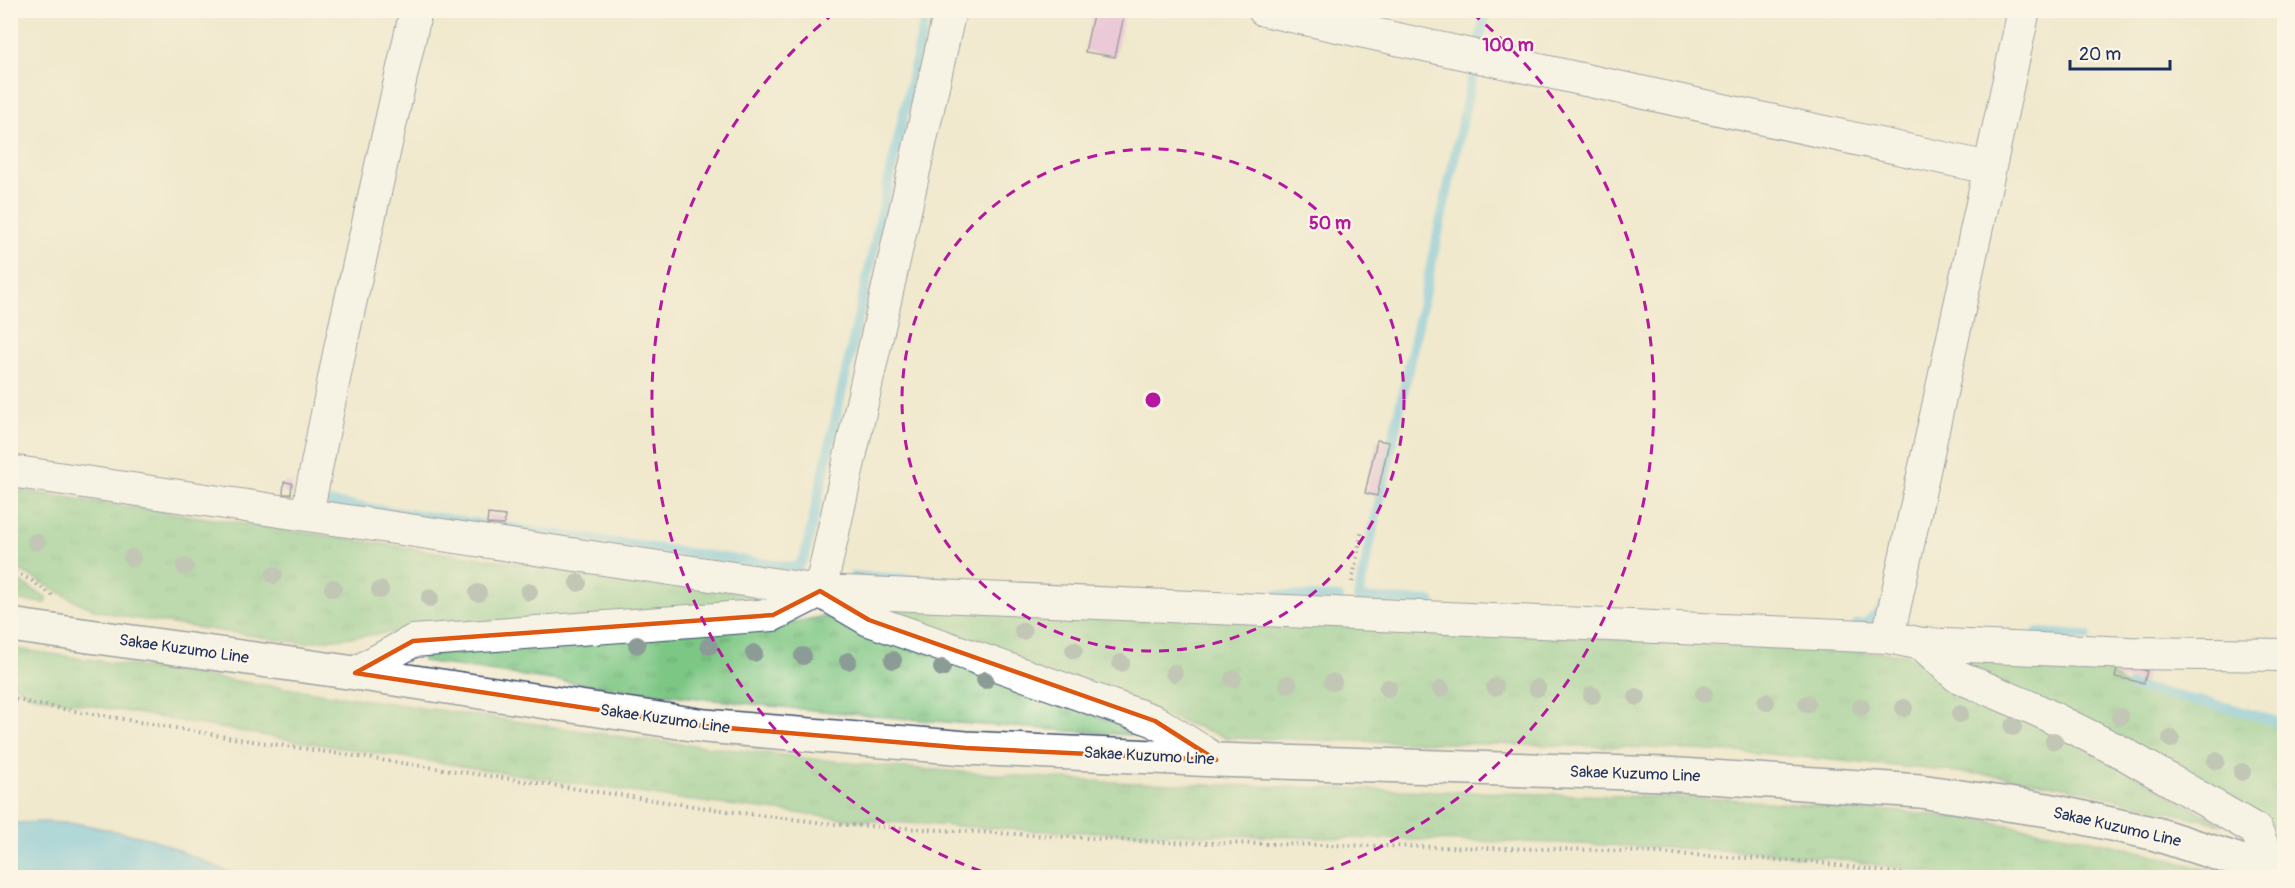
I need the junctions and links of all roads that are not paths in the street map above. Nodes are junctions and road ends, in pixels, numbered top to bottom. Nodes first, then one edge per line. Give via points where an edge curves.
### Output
1 (416, 10) edge
2 (950, 10) edge
3 (1264, 10) edge
4 (2024, 10) edge
5 (1989, 168) junction
6 (10, 471) edge
7 (307, 514) junction
8 (820, 591) junction
9 (10, 625) edge
10 (1888, 637) junction
11 (1922, 644) junction
12 (2284, 655) edge
13 (355, 673) junction
14 (1216, 760) junction
15 (2279, 873) edge

1 - 7 street
2 - 8 street
3 - 5 street
4 - 5 street
5 - 10 street
6 - 7 street
7 - 8 street
8 - 10 street
8 - 13 street via 773,615 413,641
8 - 14 street via 868,620 1155,721
9 - 13 main road, Sakae Kuzumo Line
10 - 11 street
11 - 12 street
11 - 15 street via 1957,676 2123,753 2256,830
13 - 14 main road, Sakae Kuzumo Line via 705,726 966,748
14 - 15 main road, Sakae Kuzumo Line via 1665,774 1920,791 2048,810 2156,834

